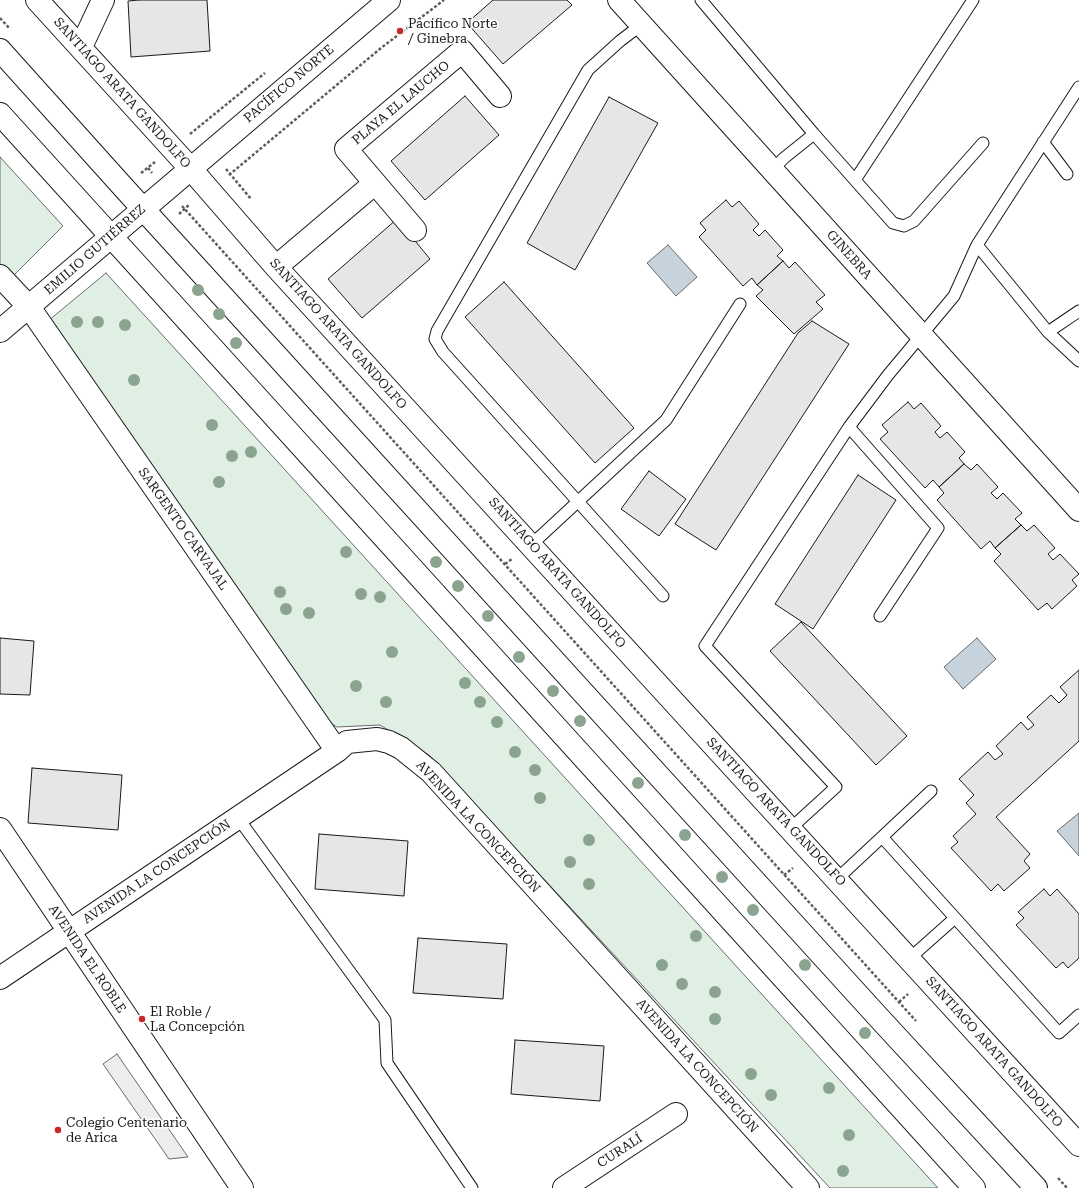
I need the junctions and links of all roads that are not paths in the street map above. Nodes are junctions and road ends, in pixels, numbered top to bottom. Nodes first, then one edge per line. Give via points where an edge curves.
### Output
1 (37, 0) edge
2 (103, 0) edge
3 (389, 0) edge
4 (619, 0) edge
5 (701, 0) edge
6 (973, 0) edge
7 (641, 25) junction
8 (81, 47) junction
9 (0, 50) edge
10 (1078, 93) edge
11 (500, 96) dead end
12 (0, 114) edge
13 (814, 134) junction
14 (1043, 142) junction
15 (983, 143) dead end
16 (190, 168) junction
17 (772, 170) junction
18 (1067, 174) dead end
19 (855, 180) junction
20 (375, 183) junction
21 (143, 208) junction
22 (415, 230) dead end
23 (111, 236) junction
24 (977, 245) junction
25 (276, 267) junction
26 (0, 276) edge
27 (740, 304) dead end
28 (29, 306) junction
29 (1079, 311) edge
30 (0, 331) edge
31 (1048, 332) junction
32 (921, 335) junction
33 (1079, 361) edge
34 (850, 427) junction
35 (579, 502) junction
36 (1079, 510) edge
37 (531, 545) junction
38 (663, 596) dead end
39 (880, 616) dead end
40 (337, 751) junction
41 (931, 791) dead end
42 (238, 818) junction
43 (790, 828) junction
44 (0, 829) edge
45 (882, 837) junction
46 (837, 878) junction
47 (955, 918) junction
48 (69, 931) junction
49 (910, 958) junction
50 (0, 978) edge
51 (1079, 1015) edge
52 (676, 1114) dead end
53 (1079, 1145) edge
54 (242, 1188) edge
55 (472, 1188) edge
56 (564, 1188) edge
57 (808, 1188) edge
58 (974, 1188) edge
59 (1036, 1188) edge

1 - 8 street, SANTIAGO ARATA GANDOLFO
2 - 8 street
3 - 16 street, PACÍFICO NORTE
4 - 7 street, GINEBRA
5 - 13 lane
6 - 19 lane
7 - 17 street, GINEBRA
7 - 35 lane via 588,70 437,331 435,340
8 - 16 street, SANTIAGO ARATA GANDOLFO
9 - 21 street
10 - 14 lane
11 - 20 street, PLAYA EL LAUCHO via 462,51 346,150
12 - 23 street
13 - 17 lane
13 - 19 lane
14 - 18 lane
14 - 24 lane
15 - 19 lane via 914,221 904,226 893,223
16 - 21 street, EMILIO GUTIÉRREZ
16 - 25 street, SANTIAGO ARATA GANDOLFO
17 - 32 street, GINEBRA
20 - 22 street, PLAYA EL LAUCHO
20 - 25 street
21 - 23 street, EMILIO GUTIÉRREZ
21 - 59 street
23 - 28 street, EMILIO GUTIÉRREZ
23 - 58 street
24 - 31 lane
24 - 32 lane via 954,296
25 - 37 street, SANTIAGO ARATA GANDOLFO
26 - 28 street, SARGENTO CARVAJAL
27 - 35 lane via 666,420
28 - 30 street, EMILIO GUTIÉRREZ
28 - 40 street, SARGENTO CARVAJAL
29 - 31 lane
31 - 33 lane
32 - 34 lane
32 - 36 street, GINEBRA
34 - 39 lane via 938,528
34 - 43 lane via 705,646 836,787
35 - 37 lane
35 - 38 lane
37 - 43 street, SANTIAGO ARATA GANDOLFO
40 - 42 street, AVENIDA LA CONCEPCIÓN
40 - 57 street, AVENIDA LA CONCEPCIÓN via 347,742 376,739 401,748 430,772
41 - 45 lane
42 - 48 street, AVENIDA LA CONCEPCIÓN
42 - 55 lane via 385,1020 387,1063
43 - 46 street, SANTIAGO ARATA GANDOLFO
44 - 48 street, AVENIDA EL ROBLE
45 - 46 lane
45 - 47 lane
46 - 49 street, SANTIAGO ARATA GANDOLFO
47 - 49 lane
47 - 51 lane via 1059,1033
48 - 50 street, AVENIDA LA CONCEPCIÓN
48 - 54 street, AVENIDA EL ROBLE
49 - 53 street, SANTIAGO ARATA GANDOLFO
52 - 56 street, CURALÍ

